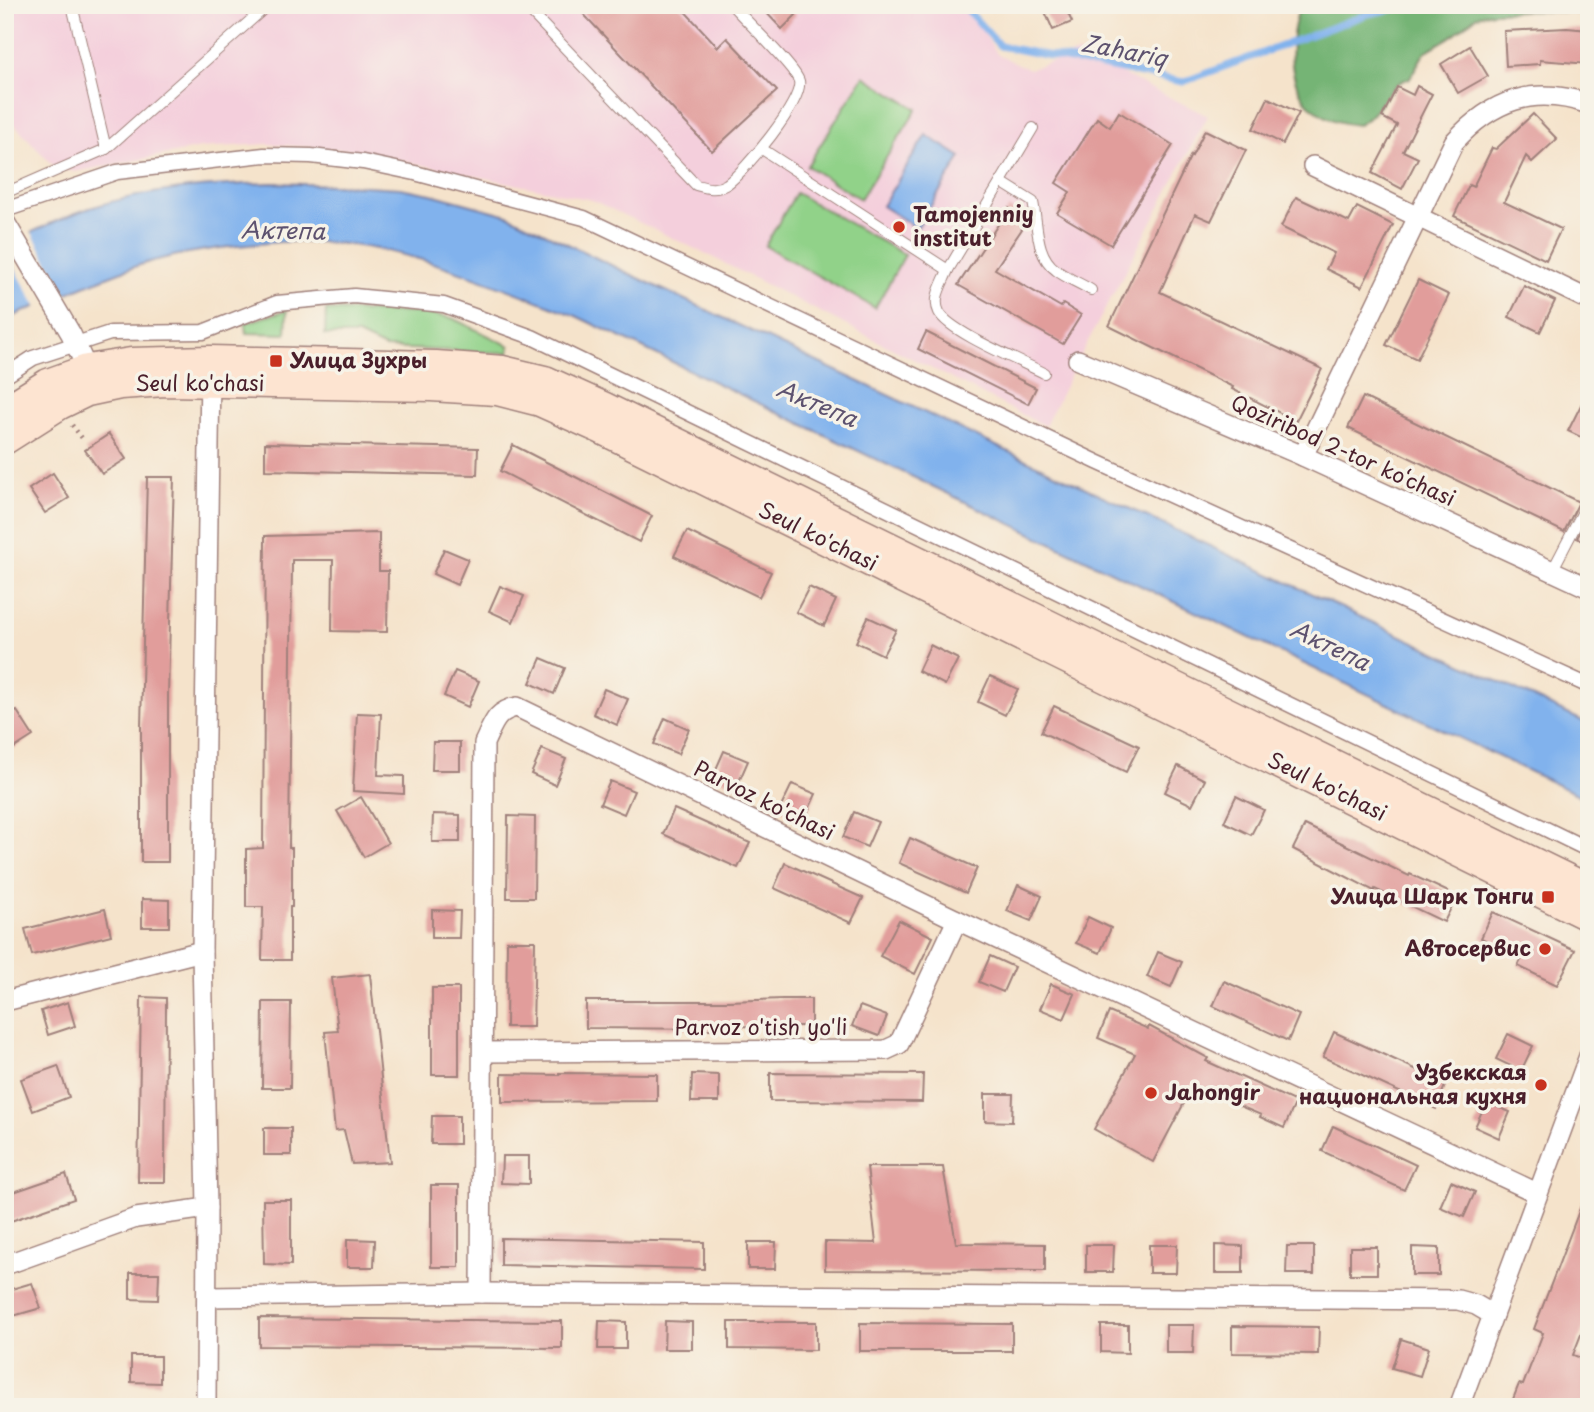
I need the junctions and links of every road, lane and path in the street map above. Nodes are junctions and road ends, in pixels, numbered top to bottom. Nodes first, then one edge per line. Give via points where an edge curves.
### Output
1 (72, 5) edge
2 (267, 5) edge
3 (524, 5) edge
4 (732, 5) edge
5 (1589, 104) edge
6 (1033, 128) dead end
7 (106, 149) junction
8 (762, 149) junction
9 (1313, 166) dead end
10 (1001, 182) junction
11 (5, 193) edge
12 (1417, 218) junction
13 (7, 220) edge
14 (948, 271) junction
15 (1091, 289) dead end
16 (1589, 300) edge
17 (73, 338) junction
18 (1077, 360) dead end
19 (210, 371) junction
20 (1044, 373) dead end
21 (5, 376) edge
22 (91, 379) junction
23 (5, 410) edge
24 (5, 440) edge
25 (1303, 456) junction
26 (1589, 500) edge
27 (1552, 571) junction
28 (1589, 588) edge
29 (1589, 686) edge
30 (1589, 850) edge
31 (1589, 889) edge
32 (1589, 917) edge
33 (957, 920) junction
34 (202, 951) junction
35 (5, 1001) edge
36 (484, 1052) junction
37 (1586, 1070) edge
38 (1537, 1193) junction
39 (207, 1208) junction
40 (5, 1265) edge
41 (481, 1293) junction
42 (208, 1297) junction
43 (1493, 1315) junction
44 (206, 1407) edge
45 (1459, 1407) edge

1 - 7 lane
2 - 7 lane
3 - 8 lane via 696,185 712,189 725,185
4 - 8 lane via 799,82 799,95
5 - 12 street via 1524,97 1485,113 1454,142
6 - 10 lane
7 - 11 lane
8 - 14 lane
9 - 12 street
10 - 14 lane
10 - 15 lane via 1033,202 1045,260
12 - 16 street
12 - 25 street
13 - 17 street
13 - 29 street via 117,172 264,155 363,162 584,218 1097,462
14 - 20 lane via 936,297 938,311 950,326
17 - 21 street
17 - 22 street
17 - 30 street via 203,332 277,303 354,296 444,304 532,337
18 - 25 street, Qoziribod 2-tor ko‘chasi
19 - 22 main road, Seul ko'chasi via 135,384
19 - 31 main road, Seul ko'chasi via 457,366 545,380
19 - 32 main road, Seul ko'chasi via 475,389 540,402
19 - 34 street
22 - 23 main road, Seul ko'chasi via 48,383
22 - 24 main road, Seul ko'chasi via 66,402
25 - 27 street, Qoziribod 2-tor ko‘chasi
26 - 27 lane
27 - 28 street, Qoziribod 2-tor ko‘chasi
33 - 36 street, Parvoz o'tish yo'li via 899,1044 886,1051
33 - 36 street, Parvoz ko'chasi via 517,707 505,709 484,743
33 - 38 street, Parvoz ko'chasi
34 - 35 street
34 - 39 street
36 - 41 street, Parvoz ko'chasi
37 - 38 street
38 - 43 street
39 - 40 street via 136,1218
39 - 42 street
41 - 42 street
41 - 43 street via 1458,1300
42 - 44 street
43 - 45 street

